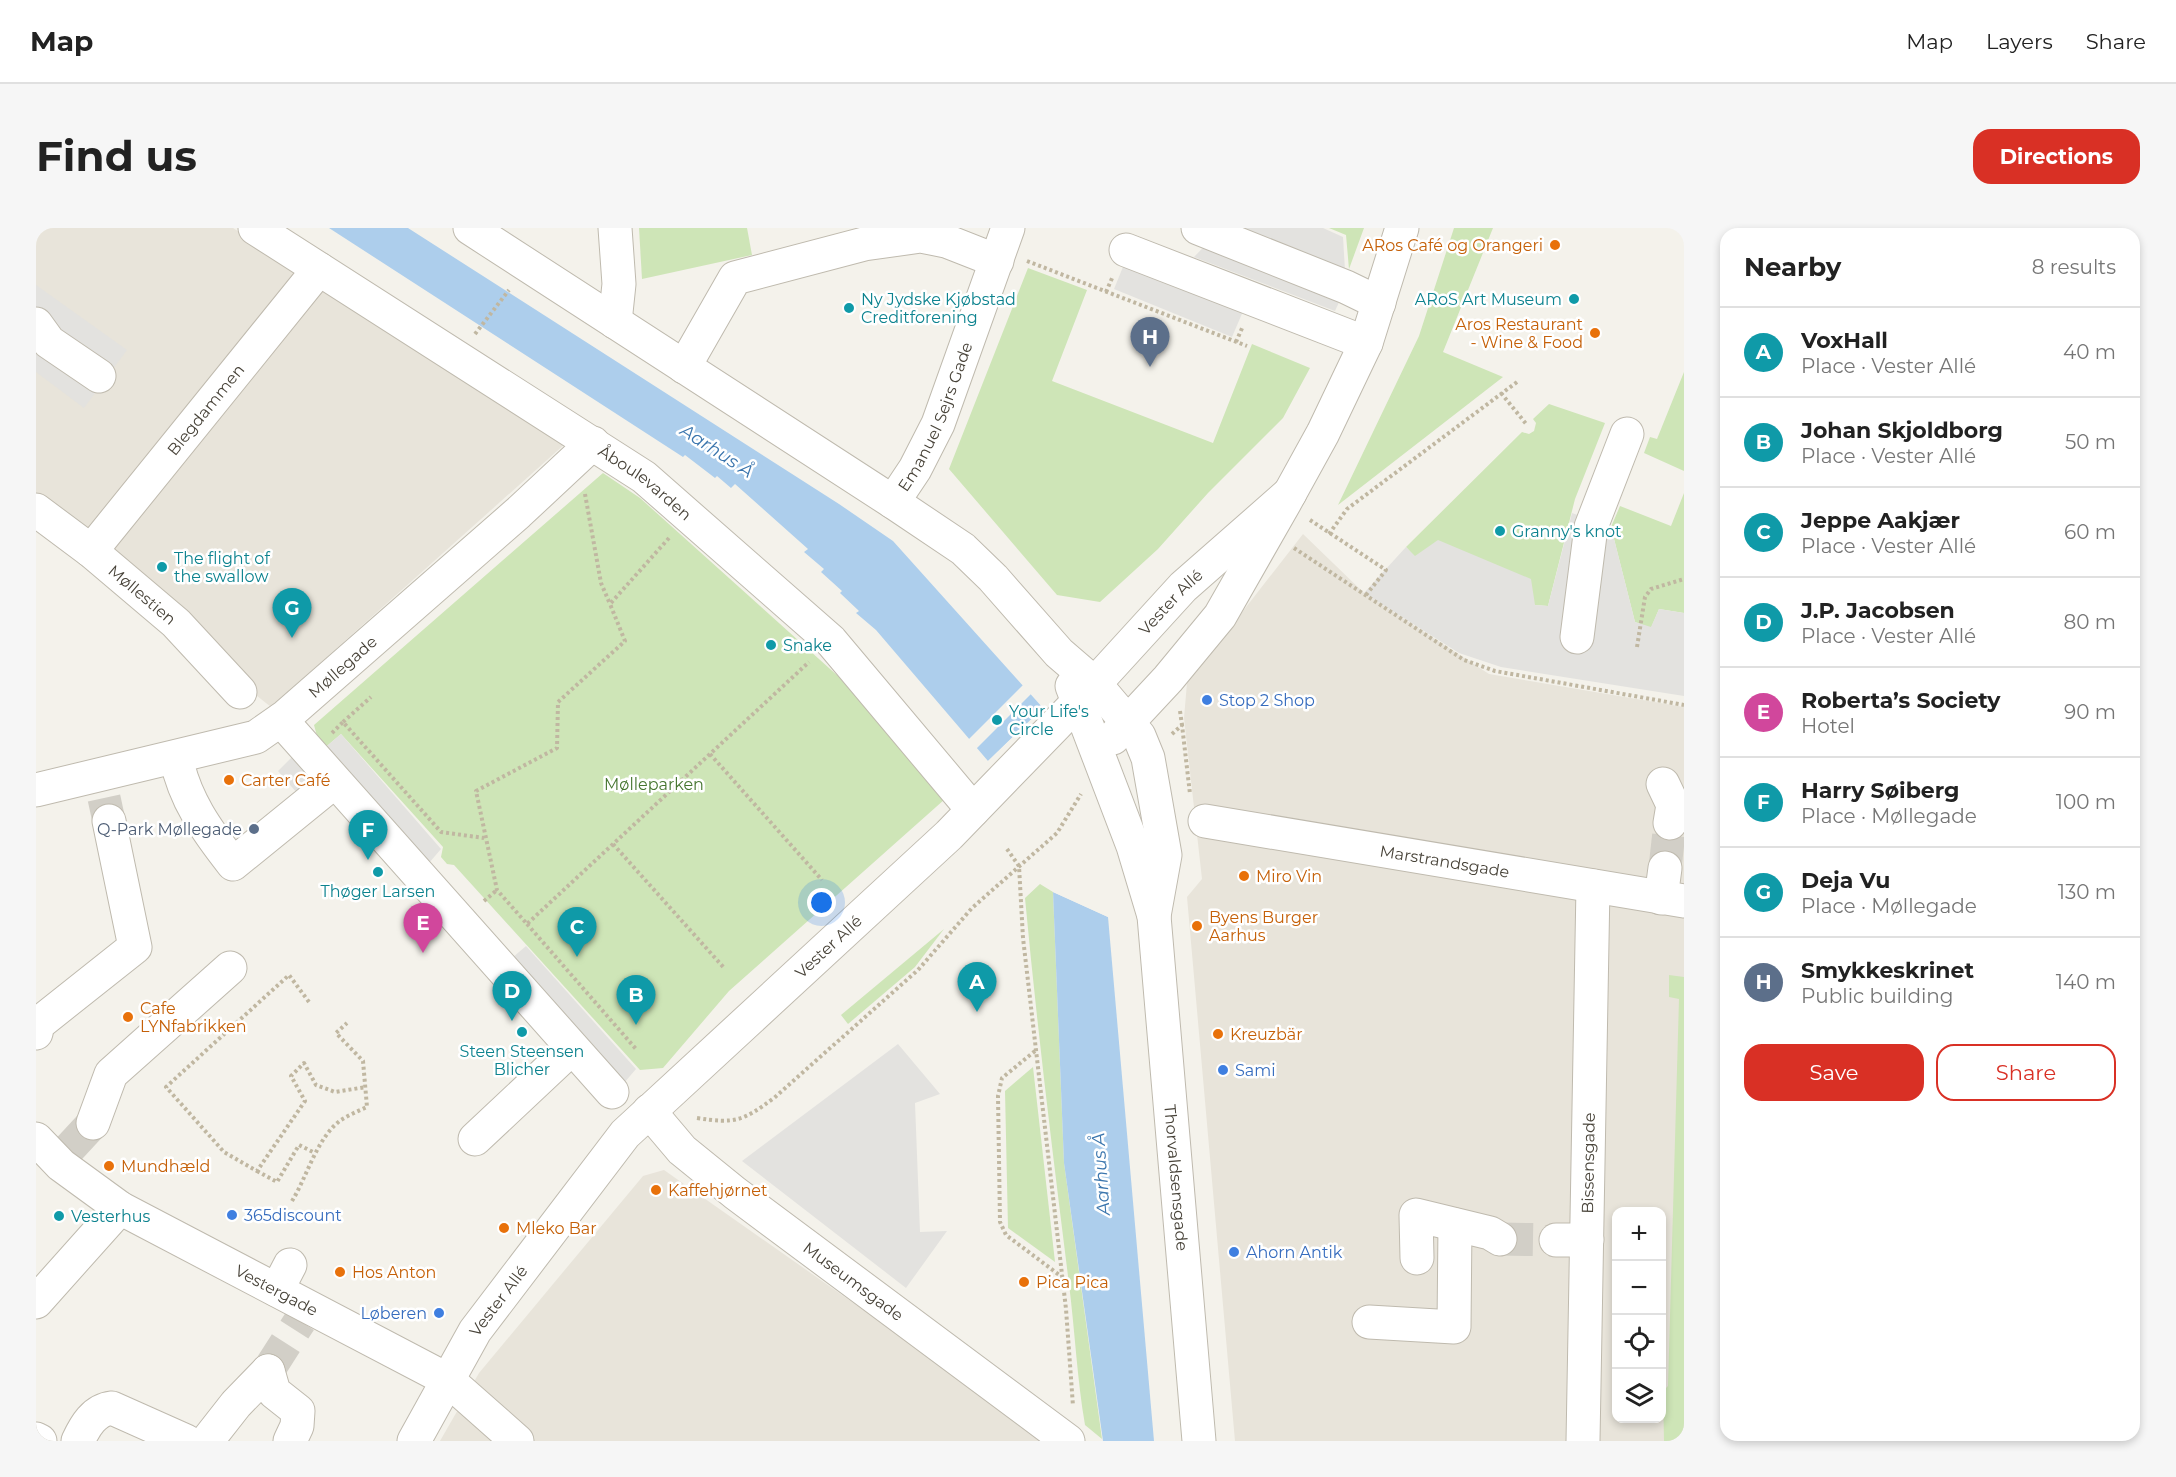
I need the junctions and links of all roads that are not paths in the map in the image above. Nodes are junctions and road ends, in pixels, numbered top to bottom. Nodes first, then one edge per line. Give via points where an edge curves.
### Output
1 (255, 228) edge
2 (470, 228) edge
3 (615, 228) edge
4 (1198, 228) edge
5 (1402, 228) edge
6 (1002, 247) edge
7 (1126, 250) dead end
8 (1172, 268) junction
9 (319, 269) junction
10 (1379, 303) junction
11 (615, 322) junction
12 (36, 324) edge
13 (1366, 343) junction
14 (684, 366) junction
15 (99, 376) dead end
16 (1627, 434) dead end
17 (593, 443) junction
18 (1290, 493) junction
19 (893, 502) junction
20 (36, 510) edge
21 (91, 551) junction
22 (1577, 637) dead end
23 (240, 692) dead end
24 (1087, 693) junction
25 (281, 720) junction
26 (1128, 722) junction
27 (1099, 753) junction
28 (176, 756) junction
29 (334, 782) junction
30 (1664, 784) dead end
31 (36, 790) edge
32 (104, 798) junction
33 (973, 810) junction
34 (1205, 821) dead end
35 (1670, 823) tunnel mouth
36 (1593, 886) junction
37 (1670, 889) edge
38 (1154, 916) junction
39 (230, 968) dead end
40 (36, 1033) edge
41 (572, 1048) junction
42 (612, 1092) dead end
43 (649, 1111) junction
44 (93, 1124) tunnel mouth
45 (36, 1139) edge
46 (475, 1139) dead end
47 (120, 1208) junction
48 (1455, 1225) junction
49 (1500, 1239) tunnel mouth
50 (1417, 1258) dead end
51 (36, 1302) edge
52 (1369, 1322) dead end
53 (448, 1380) junction
54 (78, 1441) edge
55 (186, 1441) edge
56 (207, 1441) edge
57 (290, 1441) edge
58 (414, 1441) edge
59 (518, 1441) edge
60 (1068, 1441) edge
61 (1199, 1441) edge
62 (1584, 1441) edge

1 - 9 street, Åboulevarden
2 - 11 street
3 - 11 street via 619,284
4 - 8 street
4 - 10 street
5 - 10 street, Vester Allé
6 - 14 street via 921,236 864,244 735,278
6 - 19 street, Emanuel Sejrs Gade via 938,424
7 - 8 street
8 - 13 street
9 - 17 street, Åboulevarden
9 - 21 street, Blegdammen
10 - 13 street, Vester Allé
11 - 14 street
12 - 15 street via 49,342
13 - 18 street, Vester Allé
14 - 19 street
16 - 22 street via 1591,527
17 - 25 street, Møllegade
17 - 33 street, Åboulevarden via 644,477 831,641
18 - 24 street, Vester Allé via 1183,587
18 - 26 street, Vester Allé via 1220,615
19 - 24 street via 974,559 1059,653
20 - 21 street, Møllestien
21 - 23 street, Møllestien via 176,623
24 - 26 street, Thorvaldsensgade
24 - 27 street, Thorvaldsensgade
24 - 33 street, Vester Allé
25 - 28 street, Møllegade via 256,737
25 - 29 street
26 - 27 street, Vester Allé
26 - 38 street, Thorvaldsensgade via 1140,736 1148,758 1165,855
27 - 38 street, Thorvaldsensgade
28 - 29 street via 182,786 207,832 233,864
28 - 32 street, Møllegade
29 - 41 street
30 - 35 street via 1673,805
31 - 32 street, Møllegade
32 - 40 street via 135,947 38,1024
33 - 43 street, Vester Allé
34 - 36 street, Marstrandsgade
36 - 37 street, Marstrandsgade
36 - 62 street, Bissensgade via 1571,1240
38 - 61 street, Thorvaldsensgade
39 - 44 street via 111,1074
41 - 42 street
41 - 46 street
43 - 53 street, Vester Allé via 614,1147 475,1331
43 - 60 street, Museumsgade via 682,1150 735,1192
45 - 47 street, Vestergade via 64,1158
47 - 51 street
47 - 53 street, Vestergade via 284,1277 304,1314
48 - 49 street
48 - 50 street via 1416,1215
48 - 52 street via 1454,1327
53 - 58 street, Vester Allé
53 - 59 street, Vestergade
54 - 55 street via 96,1414 112,1408
56 - 57 street via 268,1371 274,1392 298,1411

